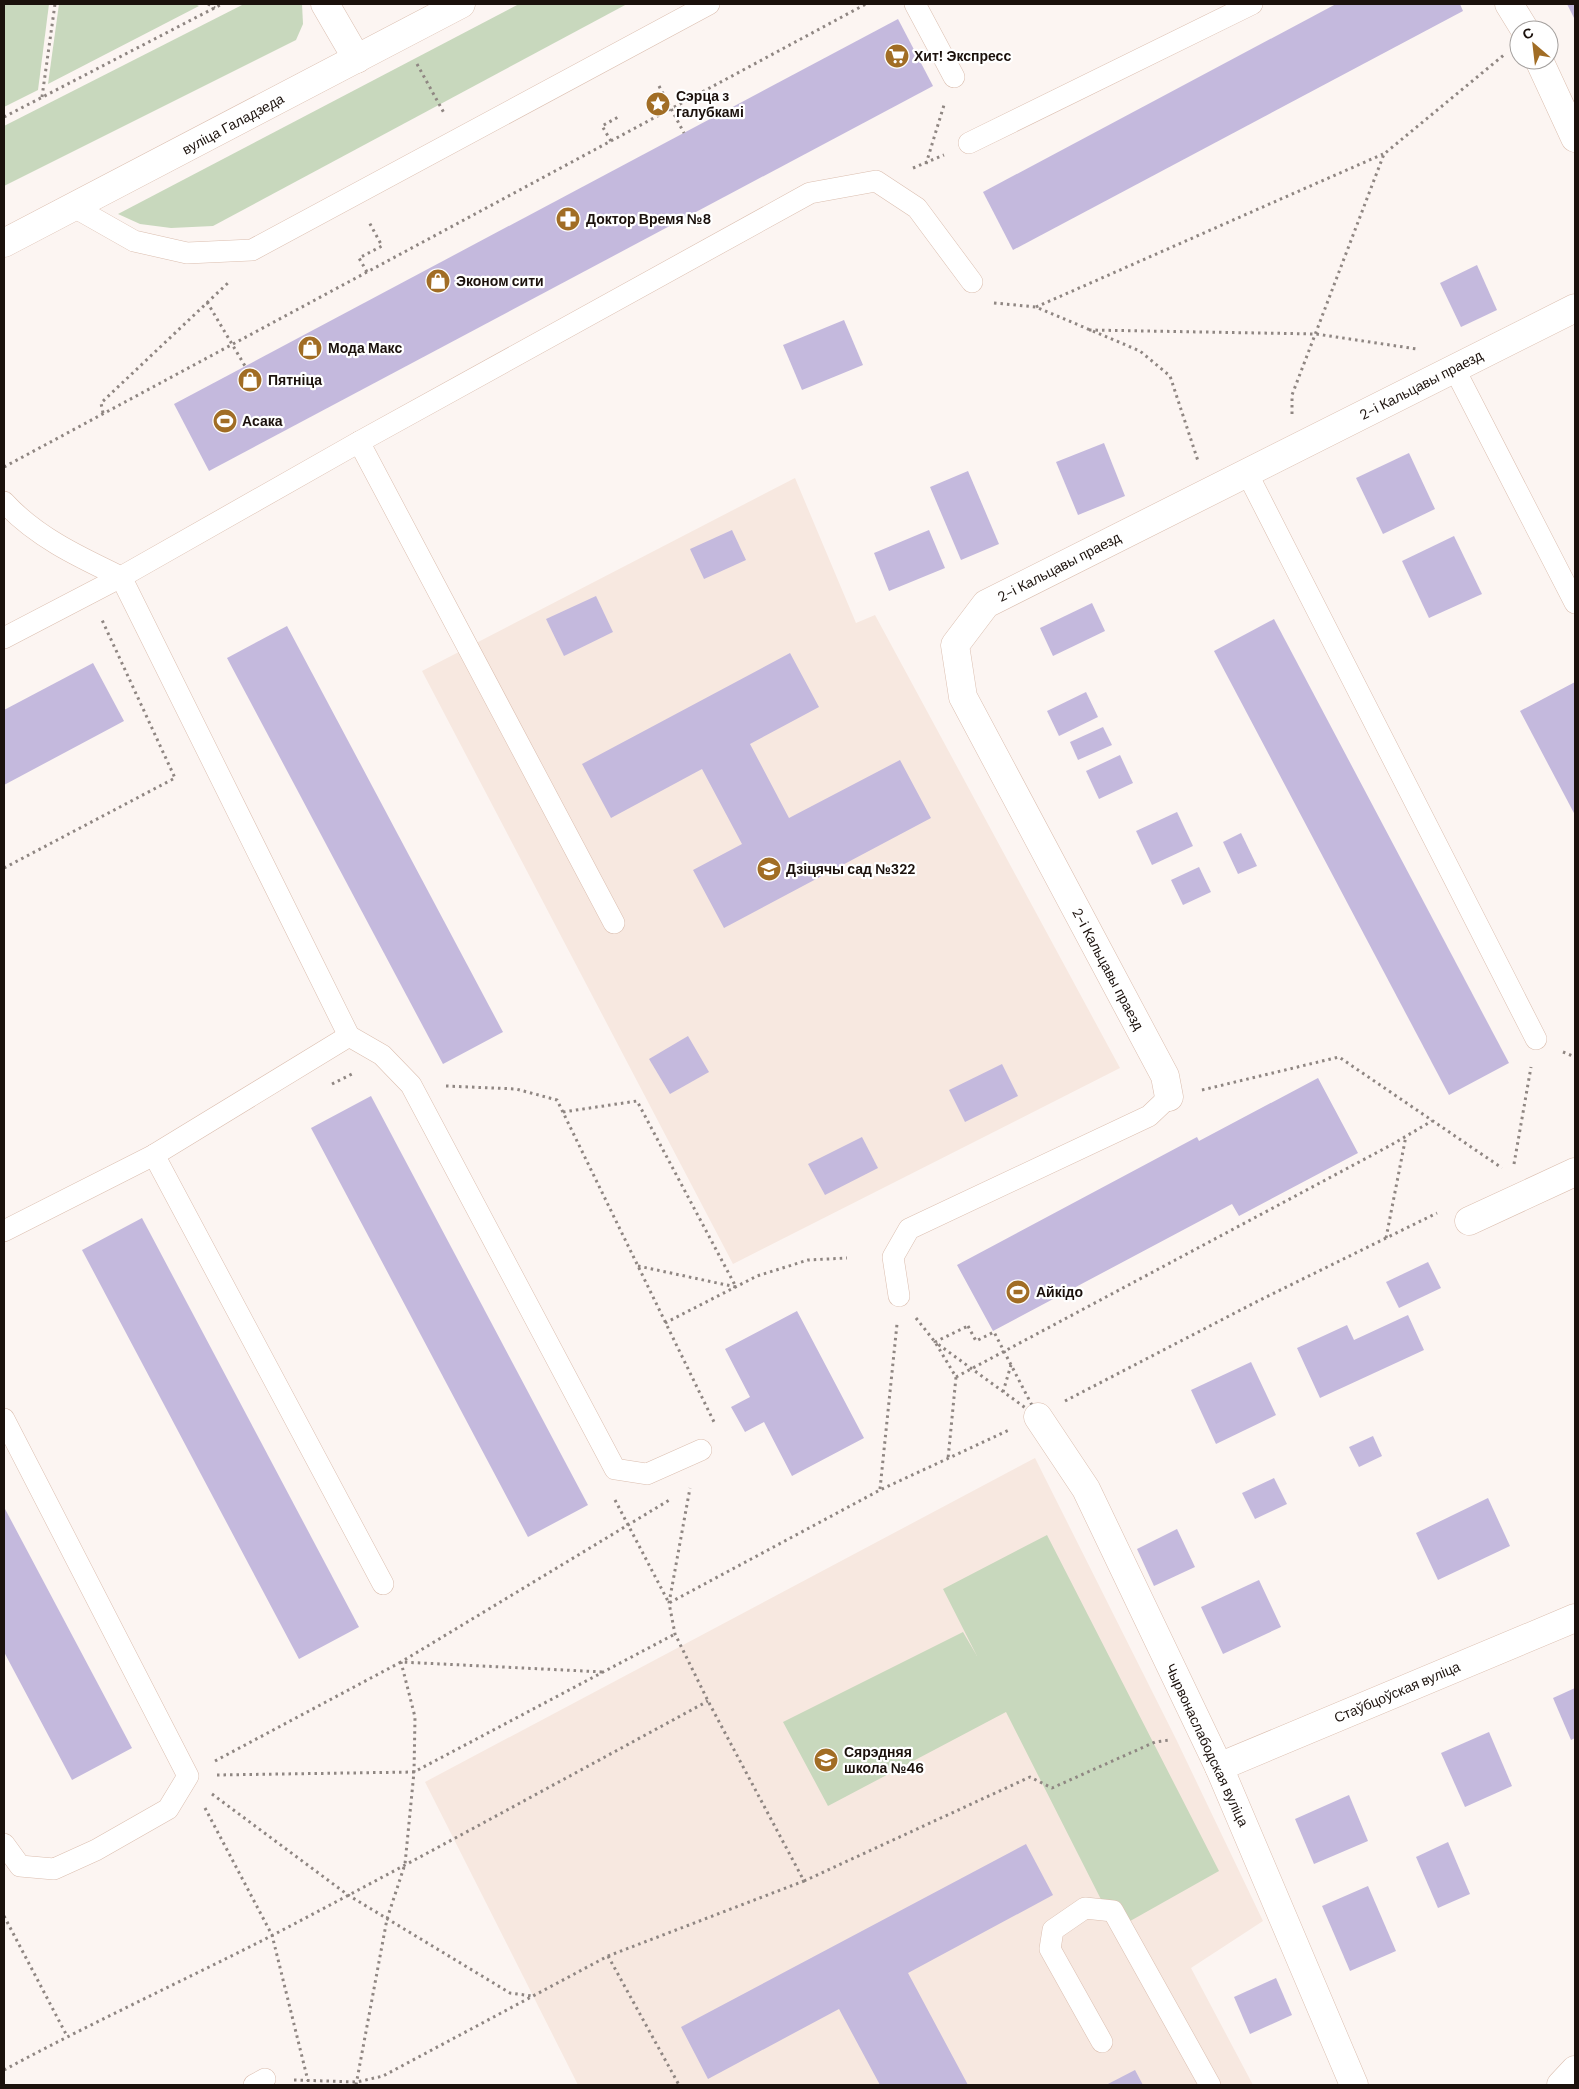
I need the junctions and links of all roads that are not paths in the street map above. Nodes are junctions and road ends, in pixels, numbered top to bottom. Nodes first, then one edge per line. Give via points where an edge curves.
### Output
1 (325, 4) edge
2 (462, 4) edge
3 (709, 4) edge
4 (915, 4) edge
5 (1252, 4) edge
6 (1509, 4) edge
7 (1513, 20) edge
8 (356, 59) junction
9 (1544, 70) edge
10 (954, 77) road end
11 (1575, 138) edge
12 (969, 143) dead end
13 (74, 207) junction
14 (4, 243) edge
15 (972, 282) road end
16 (1575, 308) edge
17 (1454, 368) junction
18 (359, 442) junction
19 (1247, 473) junction
20 (4, 502) edge
21 (121, 577) junction
22 (1575, 604) edge
23 (4, 638) edge
24 (614, 922) dead end
25 (349, 1036) junction
26 (1536, 1039) road end
27 (1169, 1097) joint
28 (154, 1155) junction
29 (1575, 1172) edge
30 (1469, 1221) dead end
31 (4, 1232) edge
32 (900, 1296) road end
33 (1038, 1416) road end
34 (4, 1419) edge
35 (701, 1450) road end
36 (382, 1584) dead end
37 (1575, 1618) edge
38 (1219, 1767) junction
39 (4, 1844) edge
40 (1102, 2042) dead end
41 (1575, 2070) edge
42 (1210, 2085) edge
43 (1354, 2085) edge
44 (1561, 2085) edge

1 - 8 street
2 - 8 street, вуліца Галадзеда
3 - 13 lane via 252,250 187,253 134,241
4 - 10 lane
5 - 12 lane
6 - 7 street
8 - 13 street, вуліца Галадзеда
9 - 11 street
13 - 14 street, вуліца Галадзеда
15 - 18 lane via 917,208 876,181 810,193
16 - 17 street, 2-і Кальцавы праезд
17 - 19 street, 2-і Кальцавы праезд
17 - 22 lane
18 - 21 lane
18 - 24 lane
19 - 26 lane
19 - 27 street, 2-і Кальцавы праезд via 986,604 955,645 963,698 1165,1076
20 - 21 lane via 65,550
21 - 23 lane
21 - 25 lane
25 - 28 lane
25 - 35 lane via 382,1055 410,1085 615,1469 647,1474
27 - 32 lane via 1149,1116 909,1229 893,1256
28 - 31 lane
28 - 36 lane
29 - 30 street
33 - 38 street, Чырвонаслабодская вуліца via 1086,1489
34 - 39 lane via 188,1776 168,1809 96,1850 54,1869 20,1866
37 - 38 street, Стаўбцоўская вуліца
38 - 43 street, Чырвонаслабодская вуліца
40 - 42 lane via 1050,1949 1053,1930 1085,1908 1114,1911
41 - 44 street

